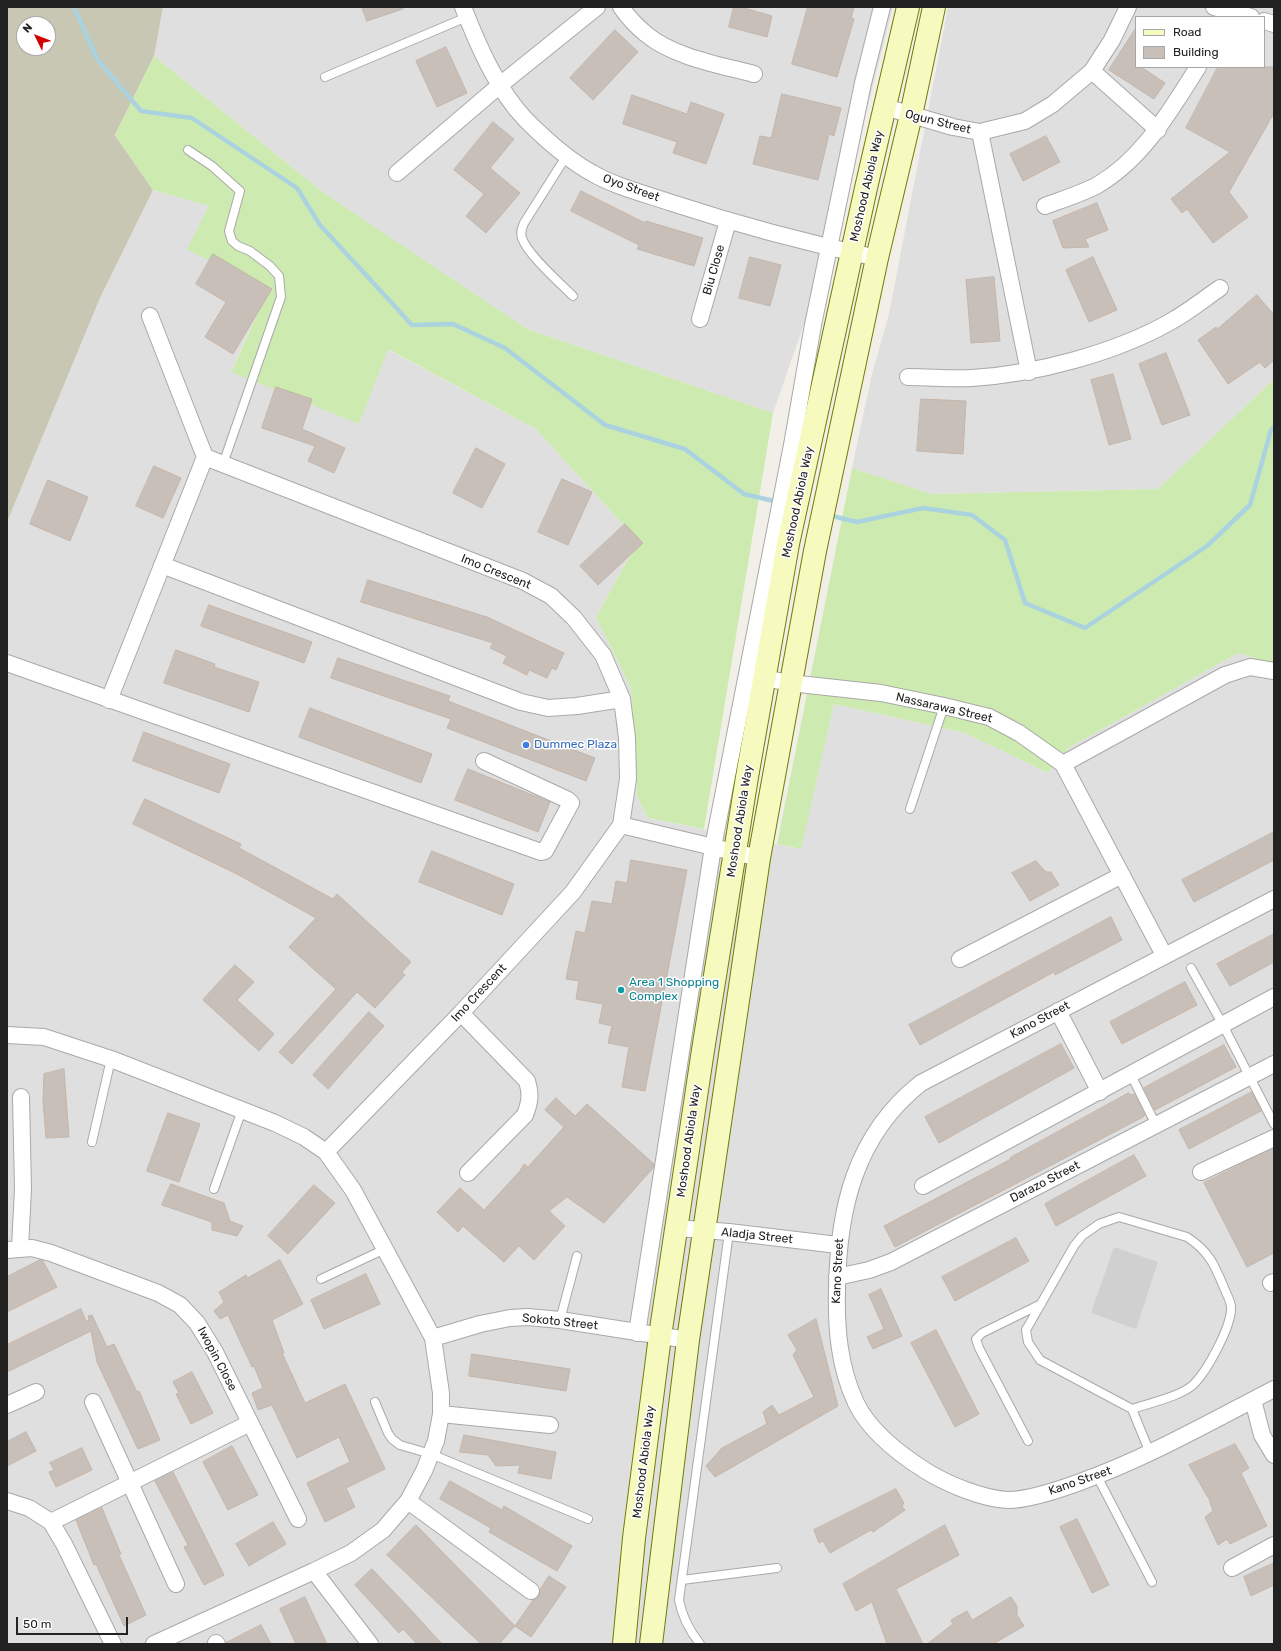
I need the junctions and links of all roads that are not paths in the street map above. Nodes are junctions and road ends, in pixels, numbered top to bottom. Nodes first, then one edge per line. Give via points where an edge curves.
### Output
1 (597, 7) edge
2 (621, 7) edge
3 (882, 7) edge
4 (908, 7) edge
5 (934, 7) edge
6 (1128, 7) edge
7 (1214, 7) edge
8 (465, 12) edge
9 (1247, 16) edge
10 (1197, 68) edge
11 (1092, 71) junction
12 (754, 74) dead end
13 (326, 77) dead end
14 (500, 85) junction
15 (885, 108) junction
16 (911, 115) junction
17 (1158, 130) junction
18 (980, 132) junction
19 (188, 150) dead end
20 (567, 155) junction
21 (397, 173) dead end
22 (1045, 206) dead end
23 (728, 221) junction
24 (829, 247) junction
25 (852, 253) junction
26 (877, 258) junction
27 (1220, 288) dead end
28 (573, 296) dead end
29 (150, 316) dead end
30 (700, 319) dead end
31 (1029, 372) junction
32 (908, 377) dead end
33 (205, 457) junction
34 (223, 464) junction
35 (162, 565) junction
36 (7, 663) edge
37 (1274, 671) edge
38 (764, 678) junction
39 (790, 683) junction
40 (622, 699) junction
41 (109, 700) junction
42 (944, 706) junction
43 (484, 761) dead end
44 (1063, 764) junction
45 (910, 810) dead end
46 (621, 825) junction
47 (713, 847) junction
48 (735, 853) junction
49 (759, 858) junction
50 (1122, 875) junction
51 (1274, 900) edge
52 (1164, 955) junction
53 (960, 960) dead end
54 (1191, 968) dead end
55 (1274, 997) edge
56 (1058, 1011) junction
57 (461, 1013) junction
58 (1223, 1025) junction
59 (7, 1035) edge
60 (111, 1059) junction
61 (1274, 1064) edge
62 (1131, 1075) junction
63 (1250, 1076) junction
64 (1100, 1092) junction
65 (21, 1097) dead end
66 (242, 1110) junction
67 (1156, 1124) junction
68 (1274, 1124) edge
69 (1274, 1138) edge
70 (92, 1142) dead end
71 (326, 1152) junction
72 (1201, 1172) dead end
73 (468, 1173) dead end
74 (923, 1186) dead end
75 (214, 1189) dead end
76 (676, 1228) junction
77 (704, 1231) junction
78 (729, 1232) junction
79 (838, 1245) junction
80 (14, 1249) edge
81 (385, 1249) junction
82 (577, 1256) dead end
83 (837, 1277) junction
84 (321, 1279) dead end
85 (1041, 1304) junction
86 (560, 1320) junction
87 (637, 1333) junction
88 (660, 1336) junction
89 (433, 1338) junction
90 (688, 1340) junction
91 (1274, 1389) edge
92 (36, 1392) dead end
93 (1253, 1400) junction
94 (93, 1402) dead end
95 (375, 1402) dead end
96 (7, 1406) edge
97 (1132, 1409) junction
98 (440, 1414) junction
99 (250, 1423) junction
100 (550, 1425) dead end
101 (1028, 1441) dead end
102 (1150, 1453) junction
103 (431, 1454) junction
104 (1274, 1455) edge
105 (1097, 1476) junction
106 (128, 1483) junction
107 (408, 1501) junction
108 (7, 1502) edge
109 (298, 1519) dead end
110 (588, 1520) dead end
111 (51, 1522) junction
112 (1274, 1545) edge
113 (777, 1568) dead end
114 (1232, 1568) dead end
115 (314, 1571) junction
116 (682, 1580) junction
117 (1152, 1582) dead end
118 (176, 1584) dead end
119 (531, 1592) dead end
120 (113, 1644) edge
121 (154, 1644) edge
122 (370, 1644) edge
123 (624, 1644) edge
124 (651, 1644) edge
125 (700, 1644) edge

1 - 14 street
2 - 12 street via 647,35 664,46
3 - 24 street via 863,83
4 - 15 main road, Moshood Abiola Way
5 - 16 main road, Moshood Abiola Way
6 - 11 street, Ogun Street via 1112,40
7 - 9 street
8 - 13 lane
8 - 14 street, Oyo Street via 478,46
10 - 17 street
11 - 17 street
11 - 18 street, Ogun Street via 1054,104 1025,121
14 - 20 street, Oyo Street via 526,119
14 - 21 street
15 - 16 street, Ogun Street
15 - 25 main road, Moshood Abiola Way
16 - 18 street, Ogun Street
16 - 26 main road, Moshood Abiola Way
17 - 22 street via 1131,160 1096,186
18 - 31 street
19 - 34 lane via 212,166 240,191 229,231 232,241 250,251 280,276 281,297
20 - 23 street, Oyo Street via 592,173 624,187
20 - 28 lane via 521,230 522,237 539,260
23 - 24 street, Oyo Street
23 - 30 street, Biu Close
24 - 25 street, Oyo Street
24 - 47 street
25 - 26 street, Oyo Street
25 - 38 main road, Moshood Abiola Way via 788,544
26 - 39 main road, Moshood Abiola Way
27 - 31 street via 1170,322 1121,344
29 - 33 street
31 - 32 street via 972,378
33 - 34 street, Imo Crescent
33 - 35 street
34 - 40 street, Imo Crescent via 523,581 551,596 590,636 603,655
35 - 40 street via 521,702 548,708
35 - 41 street
36 - 41 street
37 - 44 street via 1250,667 1225,675
38 - 39 street, Nassarawa Street
38 - 48 main road, Moshood Abiola Way
39 - 42 street, Nassarawa Street via 881,693
39 - 49 main road, Moshood Abiola Way
40 - 46 street, Imo Crescent via 627,738 628,779
41 - 43 street via 541,852 545,851 571,803
42 - 44 street, Nassarawa Street via 989,717 1006,725
42 - 45 lane
44 - 50 street, Nassarawa Street
46 - 47 street
46 - 57 street, Imo Crescent via 573,892
47 - 48 street
47 - 87 street
48 - 49 street
48 - 76 main road, Moshood Abiola Way
49 - 77 main road, Moshood Abiola Way
50 - 52 street, Nassarawa Street
50 - 53 street
51 - 52 street, Kano Street
52 - 56 street, Kano Street
54 - 58 lane
55 - 58 street
56 - 64 street
56 - 79 street, Kano Street via 921,1083 902,1098 871,1140 858,1165
57 - 71 street, Imo Crescent
57 - 73 street via 527,1081 530,1092 530,1103 525,1115
58 - 62 street
58 - 63 lane
59 - 60 street via 44,1037
60 - 66 street
60 - 70 lane
61 - 63 street, Darazo Street
62 - 64 street
62 - 67 lane
63 - 67 street, Darazo Street
63 - 68 lane
64 - 74 street
65 - 80 street via 23,1189
66 - 71 street via 304,1137
66 - 75 lane
67 - 83 street, Darazo Street via 891,1262
69 - 72 street
71 - 81 street via 353,1190
76 - 77 street, Aladja Street
76 - 88 main road, Moshood Abiola Way
77 - 78 street, Aladja Street
77 - 90 main road, Moshood Abiola Way
78 - 79 street, Aladja Street
78 - 116 lane
79 - 83 street, Kano Street
80 - 99 street, Iwopin Close via 32,1248 52,1253 158,1293 180,1305 197,1323 215,1352
81 - 84 lane
81 - 89 street
82 - 86 lane
83 - 105 street, Kano Street via 836,1325 842,1363 856,1403 879,1435 907,1459 939,1479 976,1493 1008,1500 1053,1492
85 - 97 lane via 1026,1330 1028,1342 1040,1360
85 - 97 lane via 1082,1236 1099,1224 1119,1217 1187,1237 1206,1251 1215,1265 1231,1306 1230,1318 1222,1336 1203,1374 1194,1384 1186,1390
85 - 101 lane via 982,1333 976,1339
86 - 87 street, Sokoto Street
86 - 89 street, Sokoto Street via 510,1318
87 - 88 street, Sokoto Street
88 - 90 street, Sokoto Street
88 - 123 main road, Moshood Abiola Way via 634,1538
89 - 98 street via 441,1393
90 - 124 main road, Moshood Abiola Way
91 - 93 street, Kano Street
92 - 96 street
93 - 102 street, Kano Street
93 - 104 street via 1262,1435
94 - 106 street
95 - 103 lane via 392,1439 400,1445
97 - 102 lane
98 - 100 street
98 - 103 street via 436,1441
99 - 106 street
99 - 109 street, Iwopin Close
102 - 105 street, Kano Street
103 - 107 street
103 - 110 lane
105 - 117 lane
106 - 111 street
106 - 118 street
107 - 115 street via 383,1530 351,1553
107 - 119 street
108 - 111 street via 29,1508
111 - 120 street
112 - 114 street
113 - 116 lane
115 - 121 street
115 - 122 street
116 - 125 lane via 679,1600 682,1616

